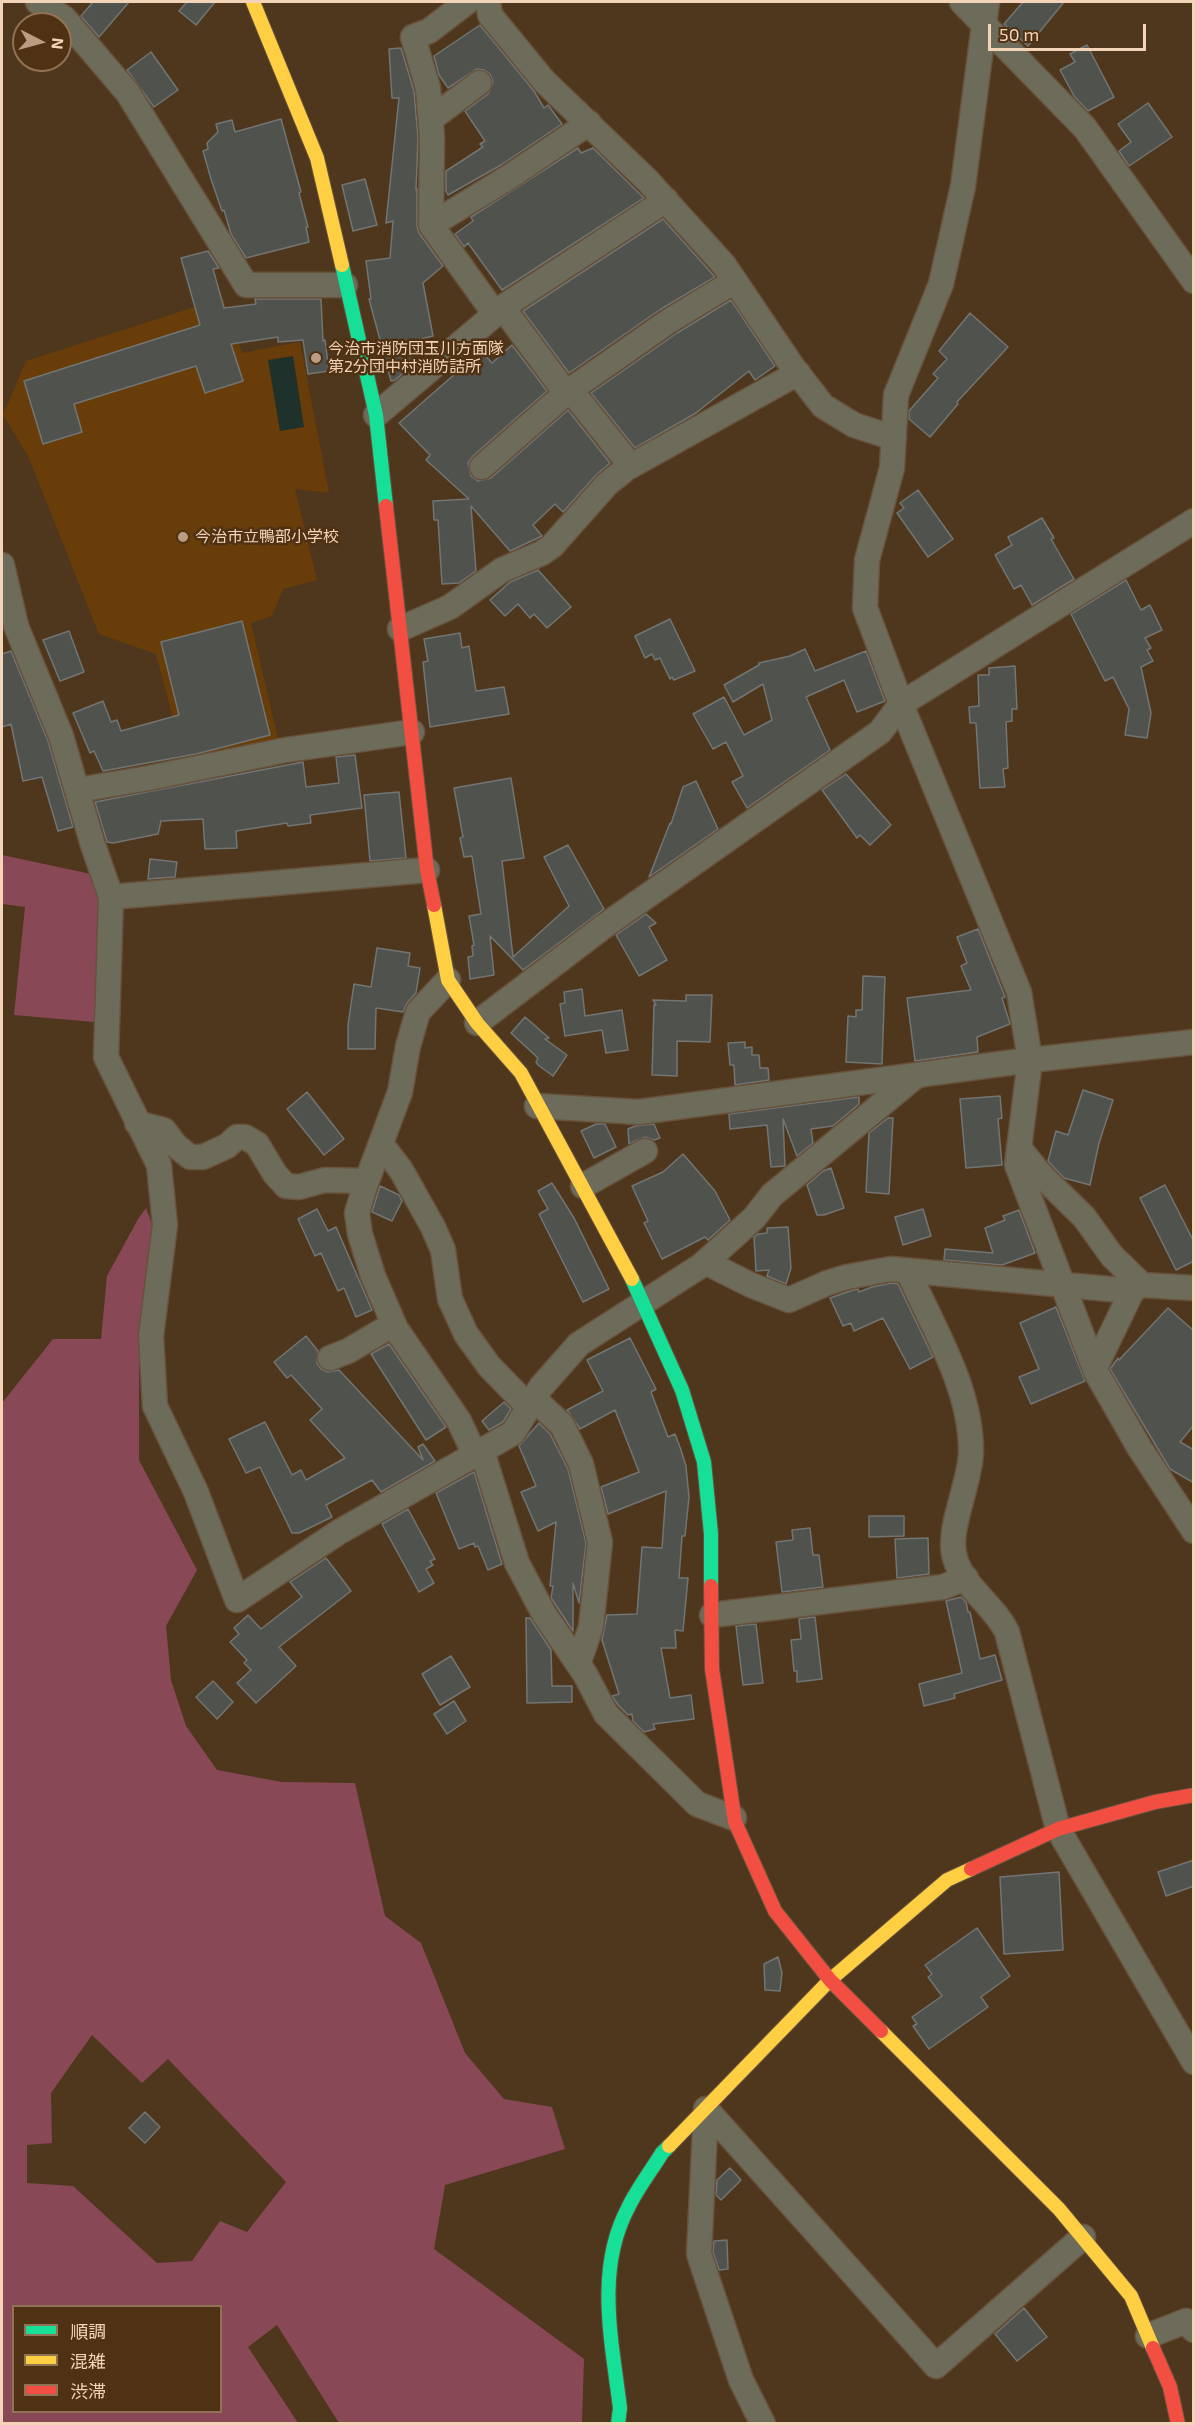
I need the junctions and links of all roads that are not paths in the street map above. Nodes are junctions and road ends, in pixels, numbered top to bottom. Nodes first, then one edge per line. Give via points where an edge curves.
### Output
1 (38, 2) edge
2 (253, 2) edge
3 (467, 2) edge
4 (488, 2) edge
5 (962, 2) edge
6 (986, 13) edge
7 (479, 83) dead end
8 (431, 119) junction
9 (589, 123) junction
10 (666, 200) junction
11 (431, 225) junction
12 (735, 281) junction
13 (1194, 281) edge
14 (345, 285) junction
15 (499, 311) junction
16 (798, 373) junction
17 (566, 393) junction
18 (376, 415) junction
19 (894, 438) junction
20 (631, 466) junction
21 (482, 467) dead end
22 (1194, 521) edge
23 (2, 565) edge
24 (400, 629) junction
25 (901, 704) junction
26 (412, 732) junction
27 (78, 790) junction
28 (427, 870) junction
29 (111, 897) junction
30 (448, 980) junction
31 (477, 1023) junction
32 (1194, 1042) edge
33 (1030, 1060) junction
34 (917, 1075) junction
35 (537, 1106) junction
36 (137, 1123) junction
37 (381, 1144) junction
38 (1019, 1148) junction
39 (645, 1151) dead end
40 (366, 1181) junction
41 (582, 1186) junction
42 (705, 1262) junction
43 (908, 1271) junction
44 (1065, 1286) junction
45 (1137, 1288) junction
46 (1194, 1288) edge
47 (644, 1302) junction
48 (394, 1324) junction
49 (330, 1358) dead end
50 (1095, 1368) junction
51 (531, 1403) junction
52 (479, 1453) junction
53 (1194, 1531) edge
54 (966, 1578) junction
55 (711, 1615) junction
56 (578, 1664) junction
57 (1194, 1796) edge
58 (734, 1818) junction
59 (1058, 1829) junction
60 (830, 1980) junction
61 (1194, 2062) edge
62 (706, 2109) junction
63 (1083, 2237) junction
64 (1194, 2330) edge
65 (1148, 2336) junction
66 (618, 2424) edge
67 (763, 2424) edge
68 (1178, 2424) edge

1 - 14 street via 64,18 128,93 246,285
2 - 14 street via 317,158
3 - 8 street via 429,31 413,37 428,88
4 - 9 street via 490,15 537,73
5 - 6 street
6 - 13 street via 1085,128
6 - 19 street via 963,186 941,284 896,394
7 - 8 street
8 - 11 street
9 - 10 street
9 - 11 street
10 - 12 street
10 - 15 street
11 - 15 street
12 - 16 street
12 - 17 street via 669,321
14 - 18 street
15 - 17 street
15 - 18 street
16 - 19 street via 824,406 854,425
16 - 20 street
17 - 20 street via 577,398
17 - 21 street
18 - 24 street
19 - 25 street via 892,468 867,560 865,608
20 - 24 street via 607,484 552,546 502,570 450,607
22 - 25 street
23 - 27 street via 16,626 62,736
24 - 26 street
25 - 31 street via 880,732 603,927
25 - 33 street via 1019,992
26 - 27 street via 286,750
26 - 28 street
27 - 29 street
28 - 29 street
28 - 30 street
29 - 36 street via 106,1057
30 - 31 street
30 - 37 street via 418,1012 400,1092
31 - 35 street via 521,1073
32 - 33 street
33 - 34 street
33 - 38 street
34 - 35 street via 639,1112
34 - 42 street via 772,1195 754,1218
35 - 41 street
36 - 40 street via 164,1130 190,1157 203,1157 237,1137 245,1137 257,1144 286,1186 325,1180
36 - 52 street via 159,1165 165,1225 151,1336 155,1406 196,1492 237,1600 339,1532
37 - 40 street
37 - 51 street via 433,1227 443,1250 450,1299 466,1335 489,1366
38 - 44 street via 1017,1165
38 - 45 street via 1084,1216
39 - 41 street
40 - 48 street via 357,1214 360,1234
41 - 47 street
42 - 43 street via 789,1300 847,1277 891,1269
42 - 47 street
43 - 44 street
43 - 54 street via 954,1369 967,1413 971,1452 955,1527 954,1556
44 - 45 street
44 - 50 street
45 - 46 street
45 - 50 street
47 - 51 street via 579,1344
47 - 55 street via 682,1390 704,1462 711,1533
48 - 49 street
48 - 52 street
50 - 53 street via 1139,1447
51 - 52 street via 513,1433
51 - 56 street via 562,1425 581,1464 600,1542 591,1627
52 - 56 street via 517,1563 544,1614
54 - 55 street via 943,1587
54 - 59 street via 1002,1620 1007,1632
55 - 58 street via 712,1669
56 - 58 street via 606,1714 618,1727 697,1804
57 - 59 street via 1155,1802
58 - 60 street via 775,1911
59 - 60 street via 947,1880
59 - 61 street
60 - 62 street
60 - 63 street
62 - 63 street via 936,2366
62 - 66 street via 662,2153 627,2209 612,2252 607,2301 620,2408
62 - 67 street via 699,2254 741,2380
63 - 65 street via 1131,2296
64 - 65 street via 1186,2321
65 - 68 street via 1170,2387

